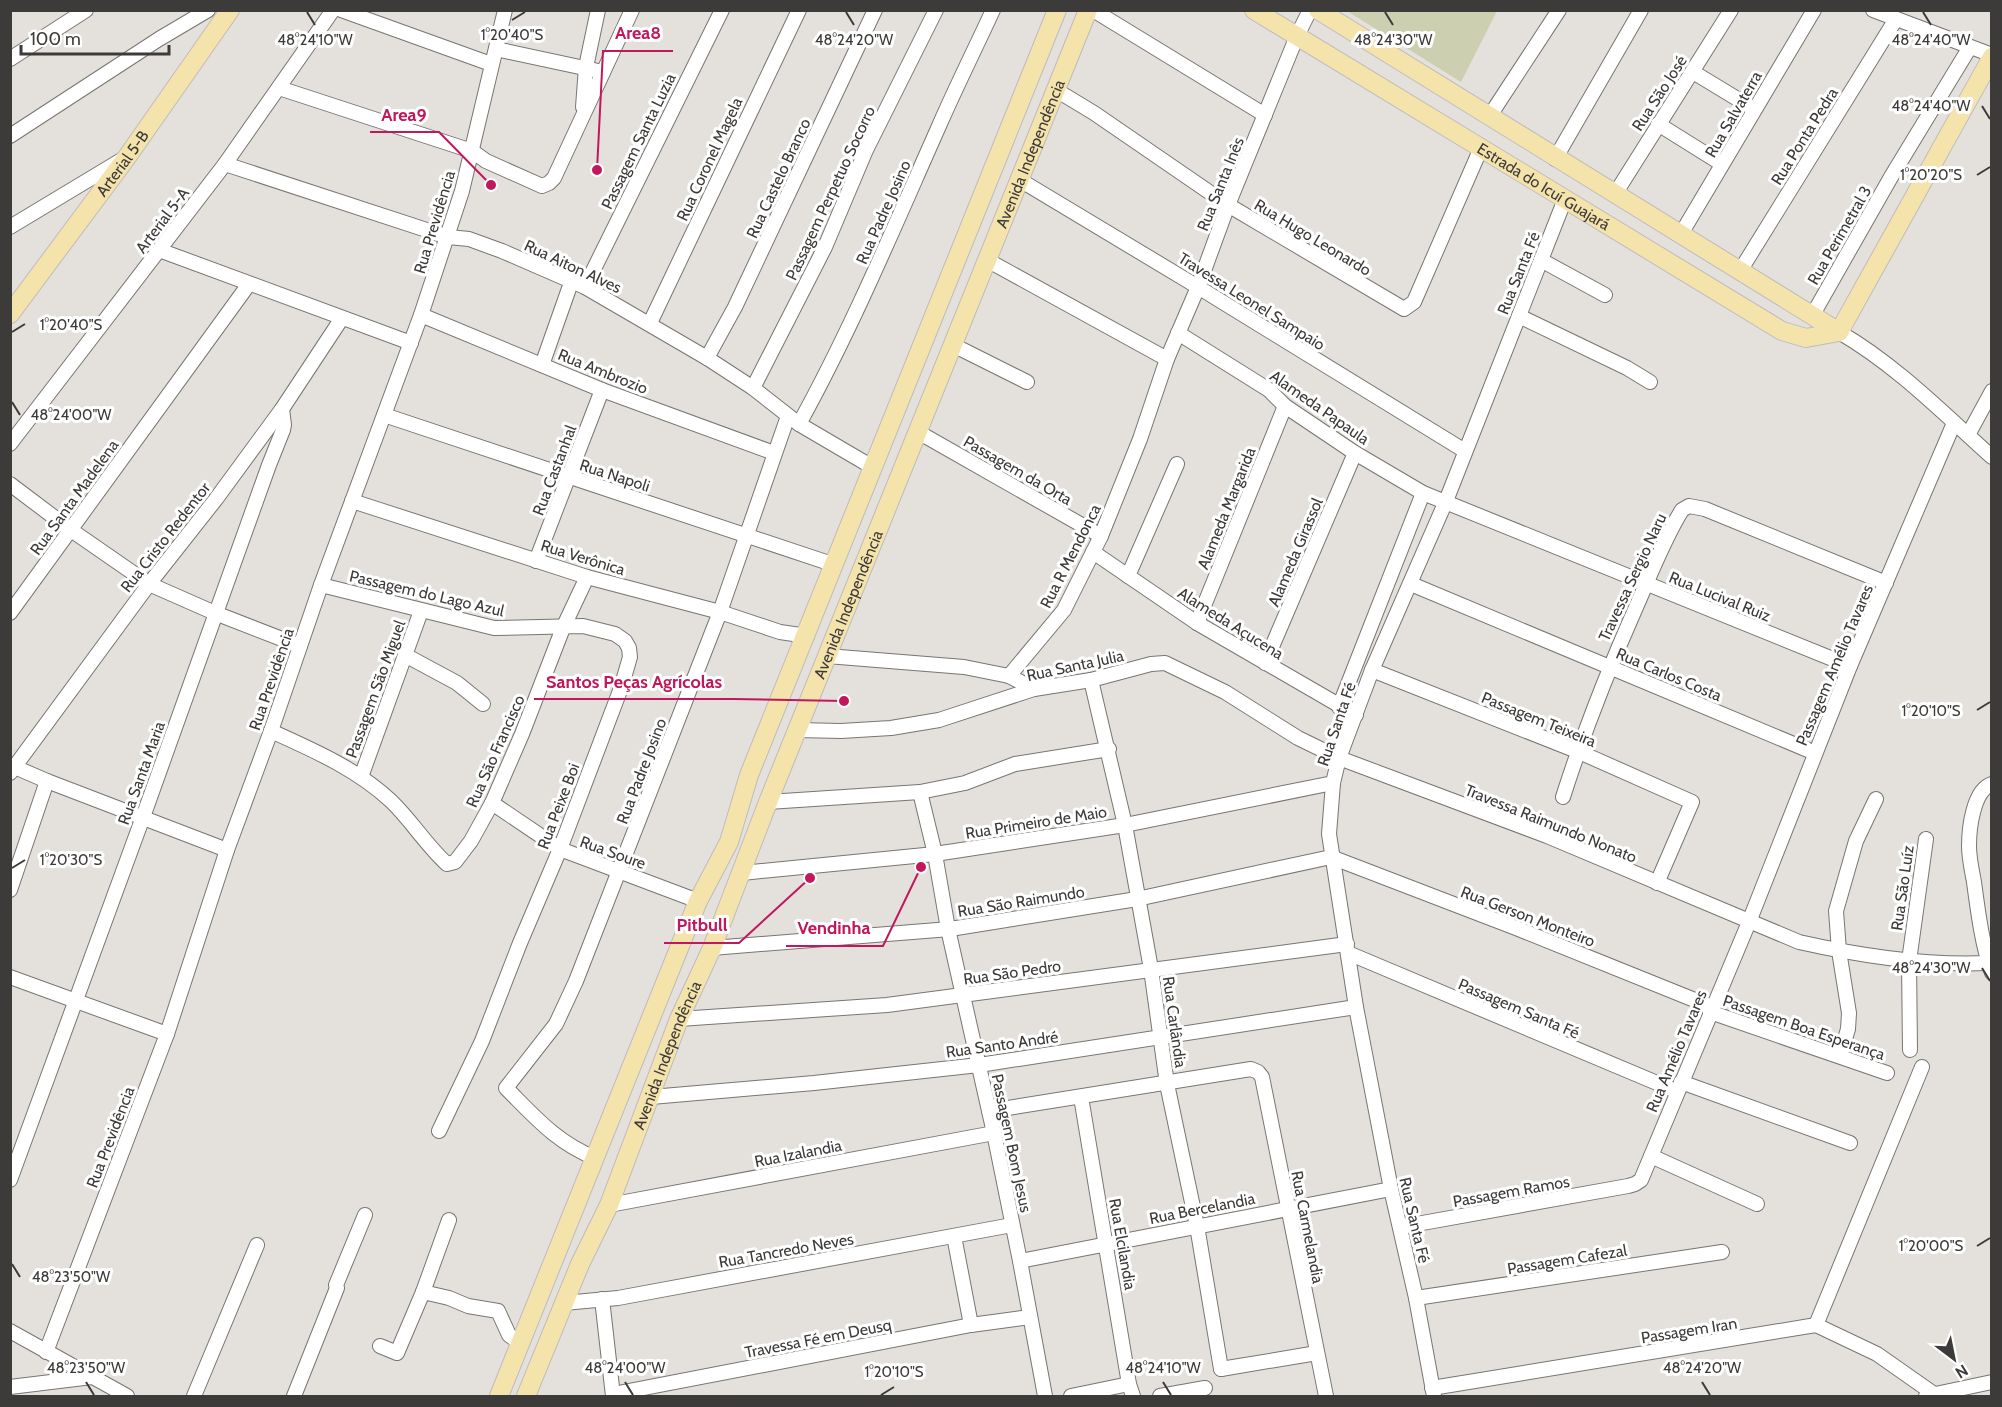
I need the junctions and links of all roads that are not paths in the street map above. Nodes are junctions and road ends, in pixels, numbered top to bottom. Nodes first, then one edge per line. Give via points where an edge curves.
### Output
1 (86, 10) edge
2 (208, 10) edge
3 (333, 10) edge
4 (341, 10) edge
5 (505, 10) edge
6 (597, 10) edge
7 (632, 10) edge
8 (722, 10) edge
9 (799, 10) edge
10 (875, 10) edge
11 (936, 10) edge
12 (993, 10) edge
13 (1057, 10) edge
14 (1088, 10) edge
15 (1094, 10) edge
16 (1254, 10) edge
17 (1310, 10) edge
18 (1318, 10) edge
19 (1559, 10) edge
20 (1641, 10) edge
21 (1731, 10) edge
22 (1814, 10) edge
23 (1873, 10) edge
24 (229, 11) edge
25 (1905, 17) edge
26 (1297, 36) junction
27 (1970, 47) junction
28 (496, 49) junction
29 (1992, 56) edge
30 (10, 59) edge
31 (491, 64) junction
32 (586, 67) junction
33 (603, 72) junction
34 (1693, 72) junction
35 (279, 88) junction
36 (1056, 90) junction
37 (1754, 109) junction
38 (1018, 111) junction
39 (583, 115) junction
40 (1265, 115) junction
41 (1489, 117) junction
42 (1042, 124) junction
43 (1658, 124) junction
44 (10, 136) edge
45 (1481, 148) junction
46 (472, 151) junction
47 (127, 157) junction
48 (1555, 159) junction
49 (225, 164) junction
50 (1722, 164) junction
51 (1020, 180) junction
52 (1615, 194) junction
53 (1565, 199) junction
54 (1228, 205) junction
55 (10, 227) edge
56 (1681, 234) junction
57 (448, 237) junction
58 (159, 250) junction
59 (987, 260) junction
60 (1541, 260) junction
61 (1740, 272) junction
62 (578, 283) junction
63 (249, 284) junction
64 (1198, 287) junction
65 (1605, 295) dead end
66 (10, 314) edge
67 (421, 315) junction
68 (1519, 316) junction
69 (1812, 316) junction
70 (342, 318) junction
71 (650, 323) junction
72 (1839, 332) junction
73 (1178, 333) junction
74 (1794, 335) junction
75 (411, 343) junction
76 (953, 345) junction
77 (707, 358) junction
78 (1167, 359) junction
79 (542, 365) junction
80 (1027, 382) dead end
81 (1650, 382) dead end
82 (753, 388) junction
83 (602, 390) junction
84 (1992, 391) edge
85 (1285, 406) junction
86 (282, 409) junction
87 (384, 415) junction
88 (794, 420) junction
89 (1954, 423) junction
90 (918, 432) junction
91 (1968, 435) junction
92 (1140, 439) joint
93 (10, 444) edge
94 (1465, 451) junction
95 (774, 453) junction
96 (1355, 453) junction
97 (1992, 457) edge
98 (1177, 464) dead end
99 (874, 468) junction
100 (569, 477) junction
101 (10, 484) edge
102 (1423, 493) junction
103 (352, 501) junction
104 (1446, 501) junction
105 (71, 530) junction
106 (747, 536) junction
107 (1101, 536) junction
108 (1093, 552) junction
109 (536, 561) junction
110 (835, 565) junction
111 (1128, 576) junction
112 (587, 577) junction
113 (1886, 583) junction
114 (149, 584) junction
115 (1646, 584) junction
116 (321, 585) junction
117 (1411, 585) junction
118 (421, 611) junction
119 (10, 612) edge
120 (720, 612) junction
121 (215, 613) junction
122 (1197, 622) junction
123 (563, 627) junction
124 (807, 636) junction
125 (300, 646) junction
126 (405, 655) junction
127 (827, 656) junction
128 (1265, 663) junction
129 (1851, 666) junction
130 (1609, 667) junction
131 (1372, 670) junction
132 (1009, 676) junction
133 (1091, 680) junction
134 (1034, 689) junction
135 (483, 704) dead end
136 (1339, 707) junction
137 (1356, 715) junction
138 (797, 730) junction
139 (271, 731) junction
140 (1108, 749) junction
141 (1578, 751) junction
142 (1815, 753) junction
143 (1339, 758) junction
144 (12, 769) edge
145 (361, 777) junction
146 (47, 782) junction
147 (1333, 783) junction
148 (1989, 785) edge
149 (920, 792) junction
150 (1563, 797) dead end
151 (1876, 799) dead end
152 (768, 802) junction
153 (492, 803) junction
154 (143, 817) junction
155 (1125, 825) junction
156 (1926, 839) dead end
157 (560, 849) junction
158 (227, 850) junction
159 (934, 854) junction
160 (1331, 858) junction
161 (619, 872) junction
162 (742, 873) junction
163 (1657, 883) junction
164 (10, 890) edge
165 (1137, 899) junction
166 (698, 901) junction
167 (1749, 922) junction
168 (948, 929) junction
169 (712, 948) junction
170 (1348, 948) junction
171 (1839, 951) junction
172 (1909, 961) junction
173 (1990, 968) edge
174 (1151, 969) junction
175 (10, 977) edge
176 (963, 995) junction
177 (77, 1000) junction
178 (1356, 1007) junction
179 (1711, 1010) junction
180 (680, 1019) junction
181 (167, 1034) junction
182 (1161, 1038) junction
183 (1910, 1050) dead end
184 (1840, 1056) junction
185 (980, 1065) junction
186 (1922, 1067) dead end
187 (1887, 1073) dead end
188 (1167, 1084) junction
189 (1679, 1086) junction
190 (651, 1097) junction
191 (1081, 1097) junction
192 (989, 1111) junction
193 (439, 1131) dead end
194 (994, 1133) junction
195 (1850, 1143) dead end
196 (1651, 1156) junction
197 (595, 1158) junction
198 (10, 1180) edge
199 (1628, 1186) joint
200 (1391, 1189) junction
201 (1757, 1204) dead end
202 (609, 1205) junction
203 (1287, 1209) junction
204 (365, 1215) dead end
205 (449, 1220) dead end
206 (1012, 1225) junction
207 (1197, 1226) junction
208 (1400, 1227) junction
209 (954, 1236) junction
210 (1106, 1243) junction
211 (257, 1245) dead end
212 (1722, 1252) dead end
213 (556, 1255) junction
214 (1020, 1261) junction
215 (580, 1264) junction
216 (423, 1292) junction
217 (1416, 1298) junction
218 (602, 1299) junction
219 (564, 1303) junction
220 (1030, 1317) junction
221 (971, 1325) junction
222 (1816, 1325) junction
223 (10, 1331) edge
224 (520, 1343) junction
225 (380, 1346) dead end
226 (46, 1352) junction
227 (1317, 1353) junction
228 (1221, 1369) junction
229 (92, 1377) junction
230 (1992, 1382) edge
231 (10, 1387) edge
232 (1131, 1390) edge
233 (650, 1392) edge
234 (1205, 1392) edge
235 (1433, 1393) edge
236 (613, 1395) edge
237 (127, 1396) edge
238 (194, 1396) edge
239 (294, 1396) edge
240 (499, 1396) edge
241 (526, 1396) edge
242 (1045, 1396) edge
243 (1071, 1396) edge
244 (1160, 1396) edge
245 (1326, 1396) edge
246 (1930, 1396) edge

1 - 30 street
2 - 44 street
3 - 35 street, Arterial 5-A
4 - 31 street
5 - 28 street, Rua Previdência
6 - 32 street
7 - 33 street
8 - 62 street, Passagem Santa Luzia
9 - 71 street, Rua Coronel Magela
10 - 77 street, Rua Castelo Branco via 735,308
11 - 82 street, Passagem Perpetuo Socorro via 866,150 825,247
12 - 88 street, Rua Padre Josino via 828,372
13 - 38 main road, Avenida Independência
14 - 36 main road, Avenida Independência
15 - 40 street
16 - 26 main road, Estrada do Icuí Guajará
17 - 26 street, Rua Santa Inês
18 - 41 main road, Estrada do Icuí Guajará
19 - 41 street
20 - 48 street
21 - 34 street, Rua São José
22 - 37 street, Rua Salvaterra
23 - 25 street
24 - 47 main road, Arterial 5-B
25 - 27 street
25 - 61 street, Rua Ponta Pedra
26 - 40 street, Rua Santa Inês
26 - 45 main road, Estrada do Icuí Guajará
27 - 29 street
27 - 69 street, Rua Perimetral 3
28 - 31 street, Rua Previdência
28 - 32 street
29 - 72 main road
31 - 46 street, Rua Previdência
32 - 33 street
32 - 39 street
33 - 39 street
34 - 37 street
34 - 43 street, Rua São José
35 - 46 street
35 - 49 street, Arterial 5-A
36 - 42 main road, Avenida Independência
36 - 54 street, Rua Hugo Leonardo
37 - 50 street, Rua Salvaterra
38 - 42 main road
38 - 99 main road, Avenida Independência
39 - 46 street via 554,178 545,185 537,185
40 - 54 street, Rua Santa Inês
41 - 48 main road, Estrada do Icuí Guajará
42 - 51 main road, Avenida Independência
43 - 50 street
43 - 52 street, Rua São José
45 - 53 main road, Estrada do Icuí Guajará
45 - 54 street, Rua Hugo Leonardo via 1414,302 1404,309
46 - 57 street, Rua Previdência
47 - 55 street
47 - 66 main road, Arterial 5-B
48 - 52 main road, Estrada do Icuí Guajará
49 - 57 street, Rua Aiton Alves
49 - 58 street, Arterial 5-A
50 - 56 street, Rua Salvaterra
51 - 59 main road, Avenida Independência
51 - 64 street, Travessa Leonel Sampaio
52 - 56 main road, Estrada do Icuí Guajará
53 - 60 street, Rua Santa Fé
53 - 74 main road, Estrada do Icuí Guajará
54 - 64 street, Rua Santa Inês
56 - 61 main road, Estrada do Icuí Guajará
57 - 62 street, Rua Aiton Alves via 469,239
57 - 67 street, Rua Previdência
58 - 63 street
58 - 93 street, Arterial 5-A
59 - 76 main road, Avenida Independência
59 - 78 street
60 - 65 street
60 - 68 street, Rua Santa Fé
61 - 69 main road, Estrada do Icuí Guajará
62 - 71 street, Rua Aiton Alves
62 - 79 street, Passagem Santa Luzia
63 - 70 street
63 - 105 street, Rua Santa Madelena
64 - 73 street, Rua Santa Inês
64 - 94 street, Travessa Leonel Sampaio
67 - 75 street, Rua Previdência
67 - 79 street, Rua Ambrozio
68 - 81 street
68 - 94 street, Rua Santa Fé
69 - 72 main road, Estrada do Icuí Guajará
69 - 74 main road via 1809,325
70 - 75 street
70 - 86 street, Rua Cristo Redentor
71 - 77 street, Rua Aiton Alves
72 - 74 main road, Estrada do Icuí Guajará via 1806,338
72 - 89 street, Estrada do Icuí Guajará via 1884,362
73 - 78 street, Rua Santa Inês
73 - 85 street, Alameda Papaula via 1269,390
75 - 87 street, Rua Previdência
76 - 80 street
76 - 90 main road, Avenida Independência
77 - 82 street, Rua Aiton Alves
78 - 92 street, Rua Santa Inês
79 - 83 street, Rua Ambrozio
82 - 88 street, Rua Aiton Alves
83 - 95 street, Rua Ambrozio
83 - 100 street, Rua Castanhal
84 - 91 street
85 - 96 street, Alameda Papaula
85 - 122 street, Alameda Margarida
86 - 114 street, Rua Cristo Redentor
86 - 121 street, Rua Santa Maria via 283,430
87 - 100 street, Rua Napoli
87 - 103 street, Rua Previdência
88 - 95 street, Rua Padre Josino
88 - 99 street, Rua Aiton Alves
89 - 91 street, Estrada do Icuí Guajará
89 - 113 street, Passagem Amélio Tavares
90 - 107 street, Passagem da Orta
90 - 127 main road, Avenida Independência
91 - 97 street, Estrada do Icuí Guajará
92 - 107 street, Rua R Mendonca
94 - 104 street, Rua Santa Fé
95 - 106 street, Rua Padre Josino
96 - 102 street, Alameda Papaula
96 - 128 street, Alameda Girassol
98 - 111 street
99 - 110 main road, Avenida Independência
100 - 106 street, Rua Napoli
100 - 109 street, Rua Castanhal
101 - 105 street
102 - 104 street, Alameda Papaula
102 - 136 street
103 - 109 street, Rua Verônica
103 - 116 street, Rua Previdência
104 - 115 street, Rua Lucival Ruiz
104 - 117 street, Rua Santa Fé
105 - 114 street
105 - 119 street, Rua Santa Madelena
106 - 110 street, Rua Napoli
106 - 120 street, Rua Padre Josino
107 - 108 street, Rua R Mendonca
108 - 111 street, Alameda Açucena
108 - 132 street, Rua R Mendonca via 1064,610
109 - 112 street, Rua Verônica
110 - 124 main road, Avenida Independência
111 - 122 street, Alameda Açucena
112 - 120 street, Rua Verônica
112 - 123 street, Rua São Francisco
113 - 115 street, Travessa Sergio Naru via 1705,509 1689,506 1675,521
113 - 129 street, Passagem Amélio Tavares
114 - 121 street
114 - 144 street, Rua Cristo Redentor
115 - 129 street, Rua Lucival Ruiz
115 - 130 street, Travessa Sergio Naru
116 - 118 street, Passagem do Lago Azul
116 - 125 street, Rua Previdência
117 - 130 street, Rua Carlos Costa
117 - 131 street, Rua Santa Fé
118 - 123 street, Passagem do Lago Azul via 494,628
118 - 126 street, Passagem São Miguel
120 - 124 street, Rua Verônica via 780,632
120 - 161 street, Rua Padre Josino
121 - 125 street
121 - 154 street, Rua Santa Maria
122 - 128 street, Alameda Açucena
123 - 153 street, Rua São Francisco
123 - 157 street, Rua Peixe Boi via 583,626 615,634 625,641 630,657
124 - 166 main road, Avenida Independência via 749,775 729,842
125 - 139 street, Rua Previdência
126 - 135 street via 457,683
126 - 145 street, Passagem São Miguel
127 - 132 street via 964,667
127 - 138 main road, Avenida Independência
128 - 136 street, Alameda Açucena
129 - 142 street, Passagem Amélio Tavares
130 - 141 street, Travessa Sergio Naru
130 - 142 street, Rua Carlos Costa
131 - 137 street, Rua Santa Fé
131 - 141 street, Passagem Teixeira
132 - 134 street
133 - 134 street, Rua Santa Julia
133 - 140 street, Rua Carlândia
133 - 143 street, Rua Santa Julia via 1165,663 1225,692 1298,738
134 - 138 street, Rua Santa Julia via 939,720 891,728
136 - 137 street, Alameda Açucena
137 - 143 street, Rua Santa Fé
138 - 152 main road, Avenida Independência
139 - 145 street
139 - 158 street, Rua Previdência
140 - 149 street via 1015,764 965,783
140 - 155 street, Rua Carlândia
141 - 150 street, Travessa Sergio Naru
141 - 163 street, Passagem Teixeira via 1692,802
142 - 167 street, Passagem Amélio Tavares
143 - 147 street, Rua Santa Fé
143 - 163 street, Travessa Raimundo Nonato via 1547,836
144 - 146 street
145 - 153 street, Rua São Francisco via 451,864 459,859
146 - 154 street
146 - 164 street
147 - 155 street, Rua Primeiro de Maio
147 - 160 street, Rua Santa Fé
148 - 173 street via 1979,794 1974,809 1969,846
149 - 152 street
149 - 159 street, Passagem Bom Jesus
151 - 171 street via 1856,841 1836,911
152 - 162 main road, Avenida Independência
153 - 157 street, Rua Soure
154 - 158 street
154 - 177 street, Rua Santa Maria
155 - 159 street, Rua Primeiro de Maio
155 - 165 street, Rua Carlândia
156 - 172 street, Rua São Luíz
157 - 161 street, Rua Soure
157 - 193 street, Rua Peixe Boi via 482,1041
158 - 181 street, Rua Previdência
159 - 162 street, Rua Primeiro de Maio
159 - 168 street, Passagem Bom Jesus
160 - 165 street, Rua São Raimundo
160 - 170 street, Rua Santa Fé
160 - 179 street, Rua Gerson Monteiro via 1516,928
161 - 166 street, Rua Soure
161 - 197 street, Rua Padre Josino via 556,1024 506,1088 556,1137
162 - 169 main road, Avenida Independência
163 - 167 street, Travessa Raimundo Nonato
165 - 168 street, Rua São Raimundo
165 - 174 street, Rua Carlândia
166 - 197 main road, Avenida Independência
167 - 171 street, Travessa Raimundo Nonato via 1799,942
167 - 179 street, Rua Amélio Tavares
168 - 169 street, Rua São Raimundo
168 - 176 street, Passagem Bom Jesus
169 - 180 main road, Avenida Independência
170 - 174 street, Rua São Pedro
170 - 178 street, Rua Santa Fé
170 - 189 street, Passagem Santa Fé
171 - 172 street, Travessa Raimundo Nonato
171 - 184 street via 1849,1013
172 - 173 street, Travessa Raimundo Nonato
172 - 183 street, Rua São Luíz
174 - 176 street, Rua São Pedro
174 - 182 street, Rua Carlândia
175 - 177 street
176 - 180 street, Rua São Pedro via 887,1005
176 - 185 street, Passagem Bom Jesus
177 - 181 street
177 - 198 street, Rua Santa Maria
178 - 182 street, Rua Santo André
178 - 200 street, Rua Santa Fé
179 - 184 street, Passagem Boa Esperança
179 - 189 street, Rua Amélio Tavares
180 - 190 main road, Avenida Independência
181 - 226 street, Rua Previdência
182 - 185 street, Rua Santo André
182 - 188 street, Rua Carlândia
184 - 187 street, Passagem Boa Esperança
185 - 190 street, Rua Santo André
185 - 192 street, Passagem Bom Jesus
186 - 222 street
188 - 191 street
188 - 203 street, Rua Carmelandia via 1258,1072
188 - 207 street, Rua Carlândia
189 - 195 street, Passagem Santa Fé
189 - 196 street, Rua Amélio Tavares
190 - 202 main road, Avenida Independência
191 - 192 street
191 - 210 street, Rua Elcilandia
192 - 194 street, Passagem Bom Jesus
194 - 202 street, Rua Izalandia
194 - 206 street, Passagem Bom Jesus
196 - 199 street, Rua Amélio Tavares via 1641,1180
196 - 201 street
197 - 213 main road, Avenida Independência
199 - 208 street, Passagem Ramos
200 - 203 street, Rua Bercelandia
200 - 208 street, Rua Santa Fé
202 - 215 main road, Avenida Independência
203 - 207 street, Rua Bercelandia
203 - 227 street, Rua Carmelandia
204 - 239 street
205 - 216 street
206 - 209 street, Rua Tancredo Neves
206 - 214 street, Passagem Bom Jesus
207 - 210 street, Rua Bercelandia
207 - 228 street, Rua Carlândia
208 - 217 street, Rua Santa Fé
209 - 218 street, Rua Tancredo Neves
209 - 221 street
210 - 214 street, Rua Bercelandia
210 - 232 street, Rua Elcilandia
211 - 238 street
212 - 217 street, Passagem Cafezal
213 - 215 main road
213 - 224 main road, Avenida Independência
214 - 220 street, Passagem Bom Jesus
215 - 219 main road, Avenida Independência
216 - 224 street via 498,1311 509,1335
216 - 225 street via 397,1353
217 - 235 street, Rua Santa Fé
218 - 219 street, Rua Tancredo Neves
218 - 236 street
219 - 241 main road, Avenida Independência
220 - 221 street, Travessa Fé em Deusq
220 - 242 street, Passagem Bom Jesus
221 - 233 street, Travessa Fé em Deusq
222 - 235 street, Passagem Iran
222 - 246 street via 1878,1354
223 - 226 street
224 - 240 main road, Avenida Independência
226 - 229 street
227 - 228 street
227 - 245 street, Rua Carmelandia
228 - 234 street
229 - 231 street
229 - 237 street
230 - 246 street
232 - 243 street
233 - 236 street, Travessa Fé em Deusq
234 - 244 street

